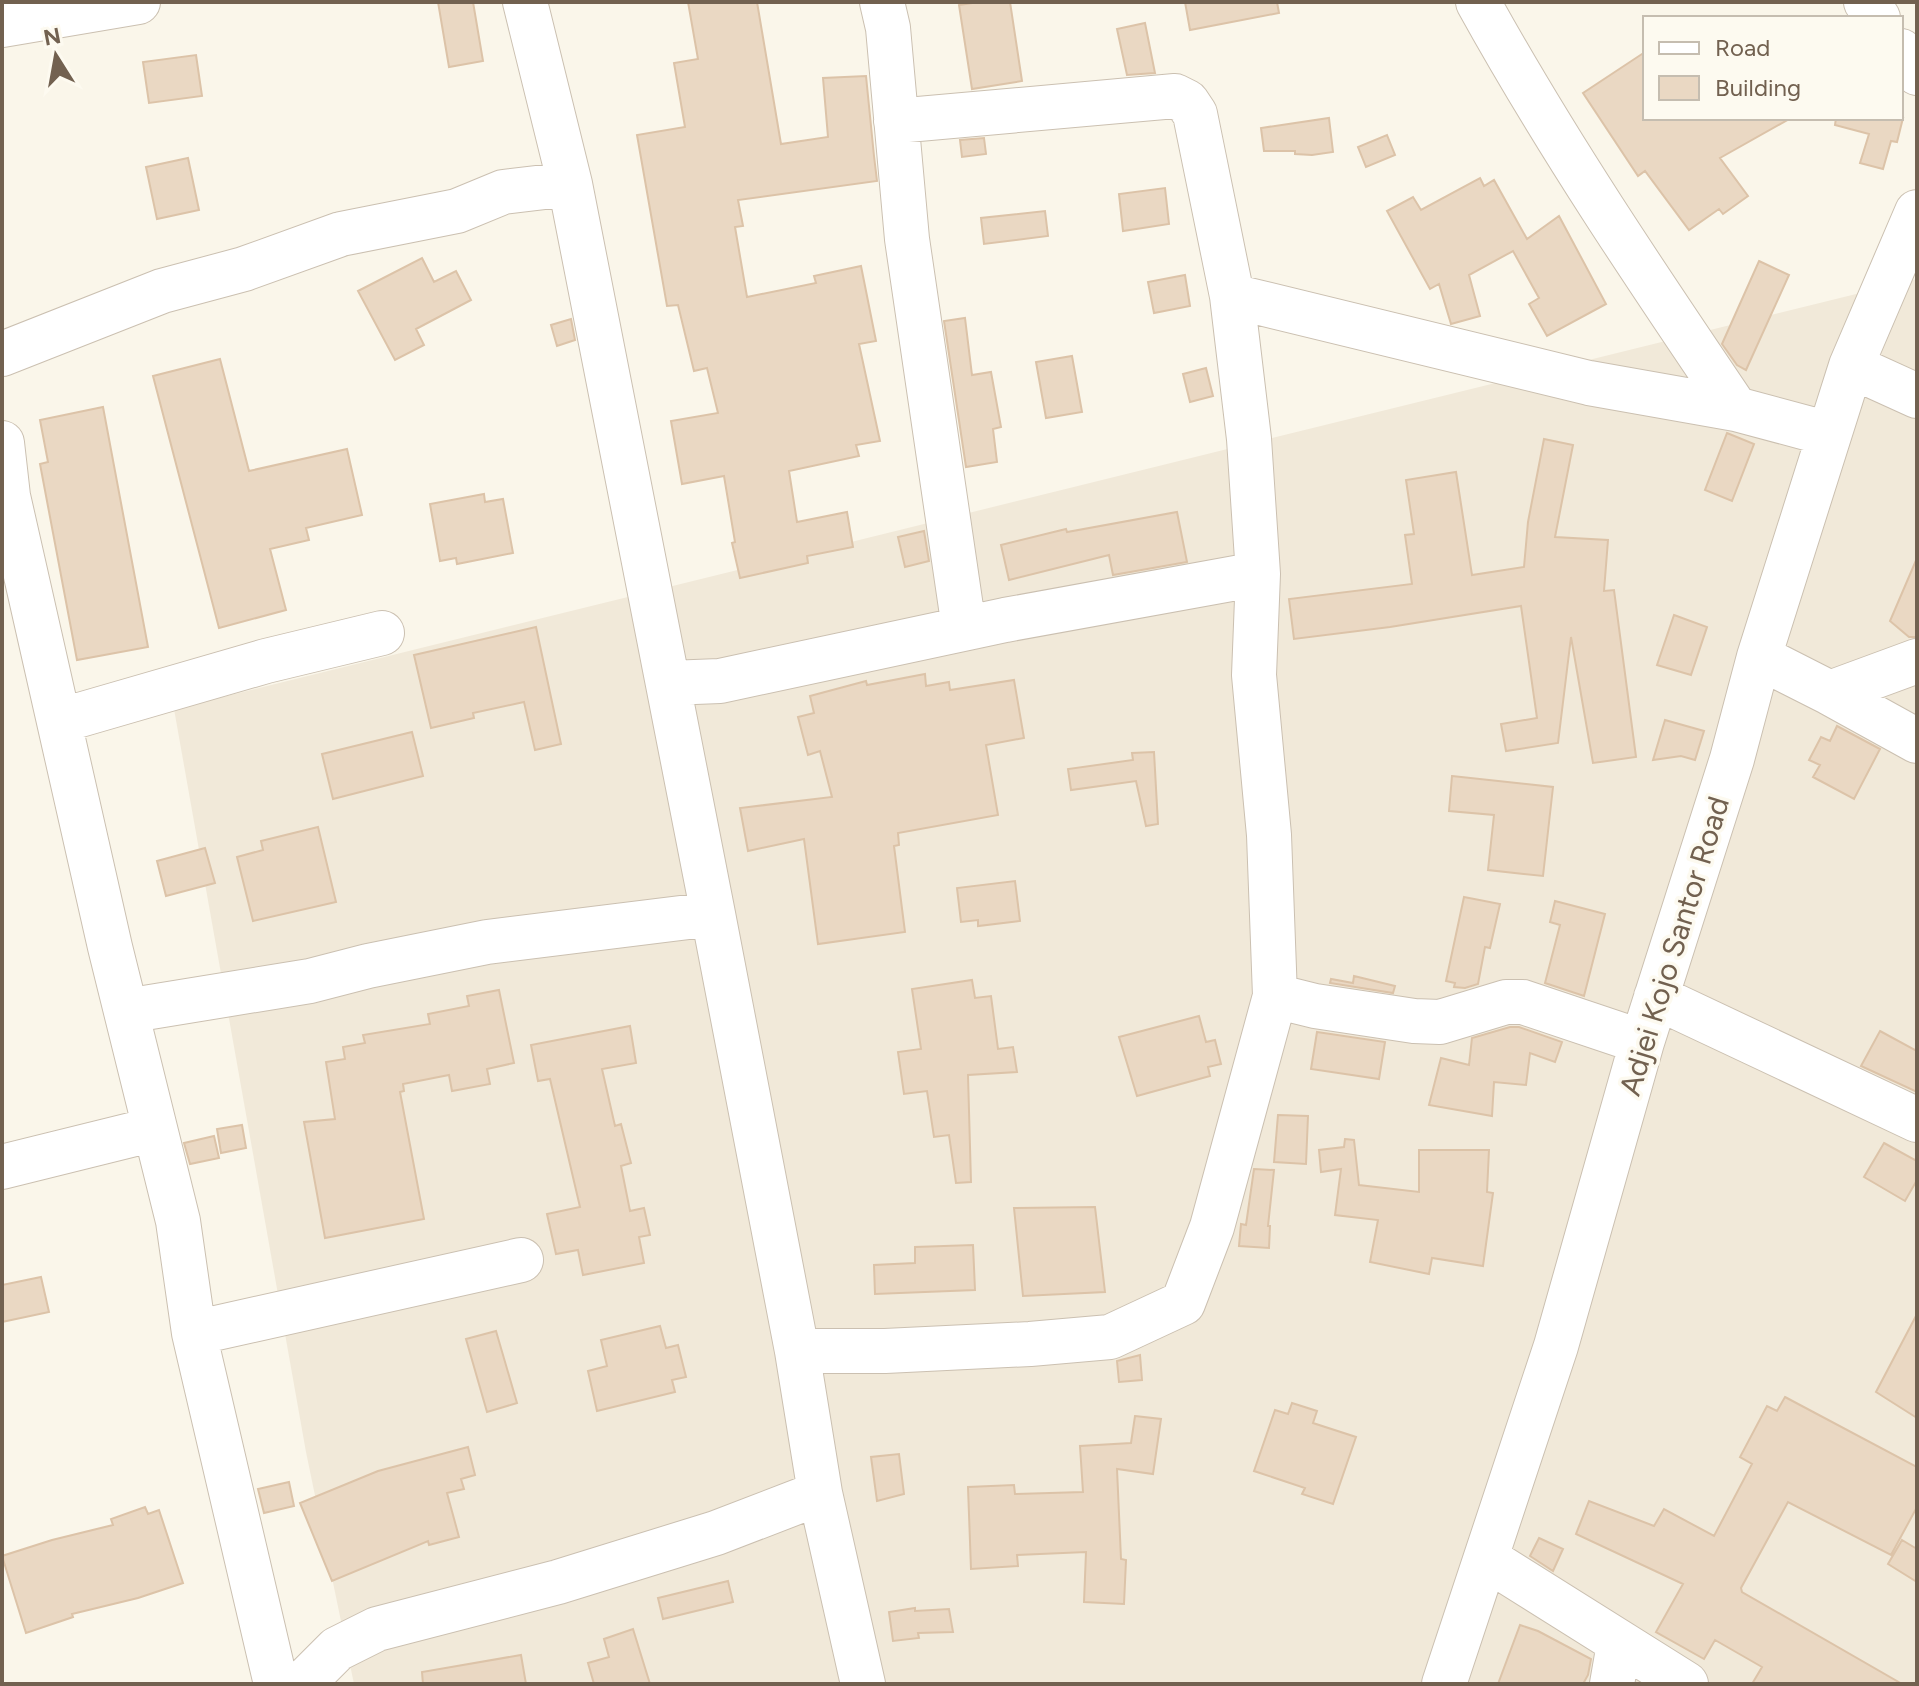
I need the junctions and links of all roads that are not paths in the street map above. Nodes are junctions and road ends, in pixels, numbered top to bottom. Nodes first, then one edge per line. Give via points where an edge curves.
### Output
1 (138, 2) edge
2 (525, 2) edge
3 (882, 2) edge
4 (1478, 2) edge
5 (2, 25) edge
6 (1903, 54) edge
7 (1917, 73) edge
8 (896, 121) junction
9 (570, 184) junction
10 (1917, 212) edge
11 (1232, 296) junction
12 (2, 354) edge
13 (1851, 366) junction
14 (1917, 396) edge
15 (1736, 409) junction
16 (1829, 434) junction
17 (2, 443) edge
18 (1258, 574) junction
19 (16, 599) edge
20 (964, 628) junction
21 (382, 633) dead end
22 (1759, 657) junction
23 (1917, 661) edge
24 (669, 683) junction
25 (1830, 693) junction
26 (59, 721) junction
27 (1917, 741) edge
28 (713, 914) junction
29 (1275, 996) junction
30 (1656, 997) junction
31 (126, 1011) junction
32 (1642, 1042) junction
33 (1917, 1120) edge
34 (155, 1129) junction
35 (2, 1167) edge
36 (521, 1260) dead end
37 (194, 1333) junction
38 (797, 1351) junction
39 (820, 1493) junction
40 (1487, 1559) junction
41 (1616, 1664) edge
42 (276, 1684) edge
43 (302, 1684) edge
44 (863, 1684) edge
45 (1444, 1684) edge
46 (1686, 1684) edge

1 - 5 street
2 - 9 street
3 - 8 street
4 - 15 street via 1621,239
6 - 7 street
8 - 11 street via 1175,96 1187,102 1195,114
8 - 20 street via 907,239
9 - 12 street via 503,192 457,211 341,234 162,291
9 - 24 street
10 - 13 street, Adjei Kojo Santor Road
11 - 15 street via 1589,383
11 - 18 street
13 - 14 street
13 - 16 street, Adjei Kojo Santor Road
15 - 16 street
16 - 22 street, Adjei Kojo Santor Road
17 - 19 street
18 - 20 street
18 - 29 street via 1254,675 1269,835
19 - 26 street
20 - 24 street via 720,681
21 - 26 street
22 - 25 street
22 - 30 street, Adjei Kojo Santor Road
23 - 25 street
24 - 28 street
25 - 27 street
26 - 31 street
28 - 31 street via 487,942 310,981
28 - 38 street
29 - 32 street via 1440,1022 1523,1002
29 - 38 street via 1212,1227 1183,1303 1110,1337
30 - 32 street, Adjei Kojo Santor Road
30 - 33 street
31 - 34 street
32 - 40 street, Adjei Kojo Santor Road via 1556,1346
34 - 35 street
34 - 37 street via 178,1221
36 - 37 street
37 - 42 street
38 - 39 street
39 - 43 street via 716,1533 558,1582 377,1629 337,1649
39 - 44 street
40 - 41 street
40 - 45 street, Adjei Kojo Santor Road
41 - 46 street

